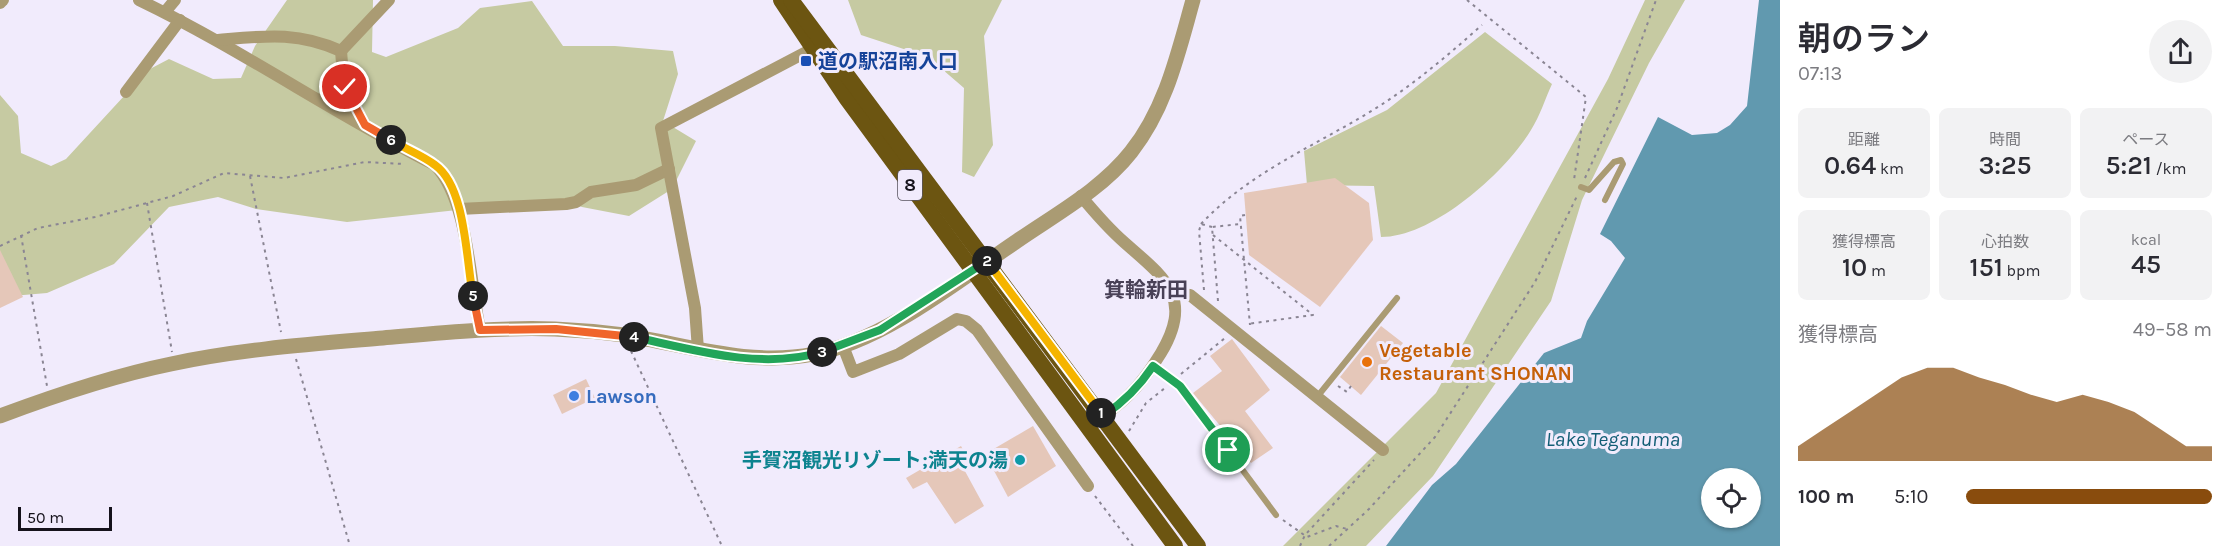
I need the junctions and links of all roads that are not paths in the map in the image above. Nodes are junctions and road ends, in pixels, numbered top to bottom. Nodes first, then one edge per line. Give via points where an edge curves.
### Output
1 (139, 0) edge
2 (175, 0) edge
3 (389, 0) edge
4 (781, 0) edge
5 (791, 0) edge
6 (1193, 0) edge
7 (165, 12) junction
8 (180, 20) junction
9 (217, 40) junction
10 (812, 49) junction
11 (340, 51) junction
12 (126, 92) dead end
13 (365, 125) junction
14 (669, 169) junction
15 (1581, 187) road end
16 (1081, 196) junction
17 (1605, 200) dead end
18 (459, 209) junction
19 (988, 261) junction
20 (972, 271) junction
21 (1172, 293) junction
22 (1397, 298) dead end
23 (480, 330) junction
24 (843, 346) junction
25 (698, 350) junction
26 (1153, 366) junction
27 (1317, 397) junction
28 (0, 416) edge
29 (1103, 416) junction
30 (1383, 450) road end
31 (1088, 486) road end
32 (1276, 515) road end
33 (1175, 546) edge
34 (1198, 546) edge

1 - 7 street
2 - 7 street
3 - 11 street
4 - 10 main road, 8
5 - 19 main road, 8
6 - 16 street via 1170,80 1153,120 1130,154
7 - 8 street
8 - 9 street
8 - 12 street
9 - 11 street via 284,35 317,40
9 - 13 street via 294,88
10 - 14 street via 661,128
10 - 20 main road, 8
11 - 13 street via 345,87
13 - 18 street via 435,165 447,177
14 - 18 street via 636,185 591,192 566,204
14 - 25 street via 695,308
15 - 17 lane via 1590,189 1614,162 1621,160 1623,164
16 - 19 street
16 - 21 street via 1168,282
18 - 23 street
19 - 20 street
19 - 29 main road, 8
20 - 24 street via 880,330
20 - 33 main road, 8
21 - 26 street via 1176,318
21 - 27 street via 1190,295
22 - 27 lane
23 - 25 street via 556,329 623,335
23 - 28 street via 288,346 174,363
24 - 25 street via 791,358 758,359
24 - 31 street via 853,372 899,354 957,319 966,321 977,330
26 - 29 street via 1141,384
26 - 32 lane via 1180,386
27 - 30 street
29 - 34 main road, 8

